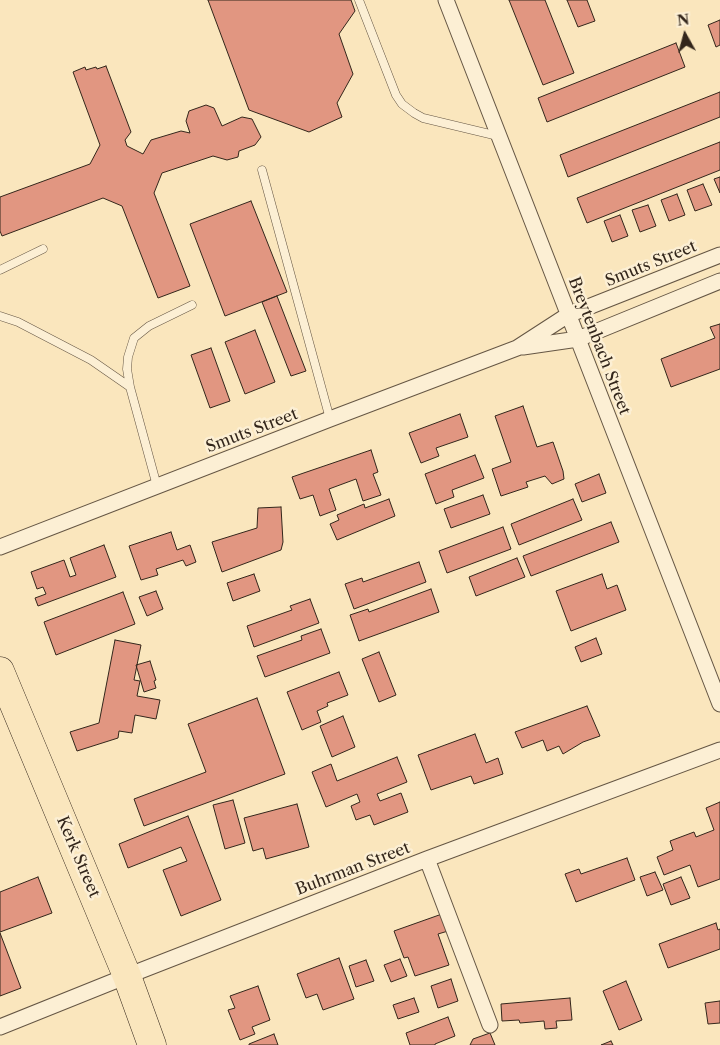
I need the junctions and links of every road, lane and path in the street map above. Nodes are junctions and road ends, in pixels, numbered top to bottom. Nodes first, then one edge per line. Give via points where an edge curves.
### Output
1 (359, 0) edge
2 (446, 0) edge
3 (498, 136) junction
4 (262, 170) dead end
5 (43, 249) dead end
6 (720, 255) edge
7 (0, 270) edge
8 (720, 281) edge
9 (192, 305) dead end
10 (0, 316) edge
11 (568, 316) junction
12 (578, 339) junction
13 (517, 348) junction
14 (130, 387) junction
15 (330, 419) junction
16 (157, 486) junction
17 (0, 547) edge
18 (0, 671) edge
19 (720, 704) edge
20 (720, 750) edge
21 (428, 859) junction
22 (127, 976) junction
23 (490, 1025) dead end
24 (0, 1027) edge
25 (152, 1045) edge

1 - 3 lane via 396,95 407,109 423,118
2 - 3 street, Breytenbach Street
3 - 11 street, Breytenbach Street
4 - 15 lane
5 - 7 lane
6 - 11 street, Smuts Street
8 - 12 street, Smuts Street
9 - 14 lane via 149,326 134,338 127,363
10 - 14 lane via 91,360
11 - 12 street, Breytenbach Street
11 - 13 street, Smuts Street
12 - 13 street, Smuts Street
12 - 19 street, Breytenbach Street
13 - 15 street, Smuts Street
14 - 16 lane
15 - 16 street, Smuts Street
16 - 17 street, Smuts Street
18 - 22 highway, Kerk Street
20 - 21 street, Buhrman Street
21 - 22 street, Buhrman Street
21 - 23 street
22 - 24 street, Buhrman Street
22 - 25 highway, Kerk Street

